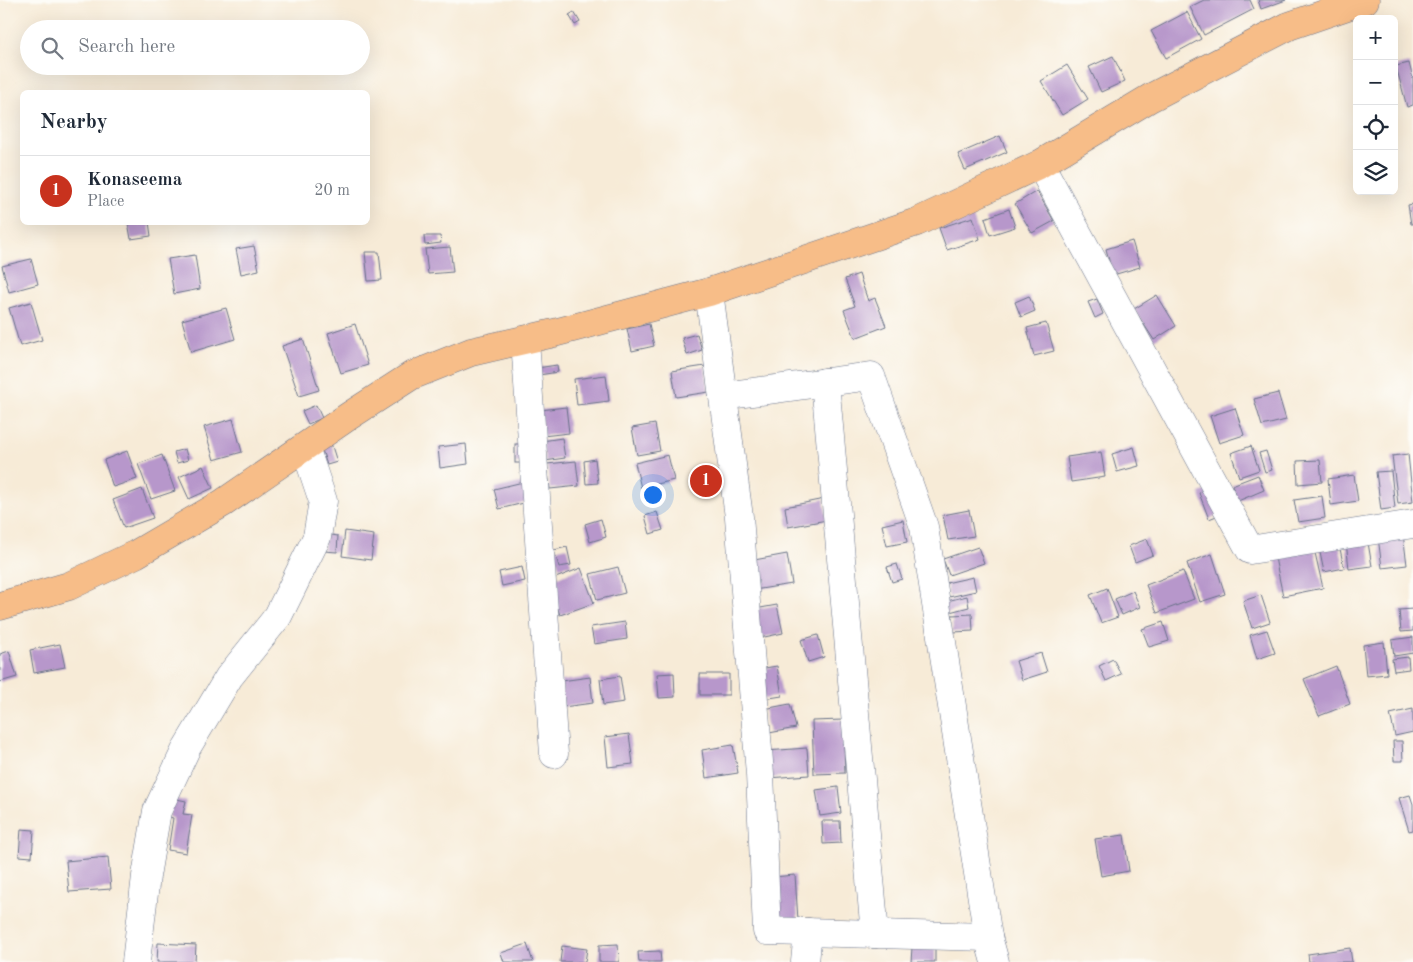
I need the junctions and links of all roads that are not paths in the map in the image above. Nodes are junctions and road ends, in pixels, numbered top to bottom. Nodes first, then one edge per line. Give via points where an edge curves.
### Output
1 (1365, 0) edge
2 (1040, 164) junction
3 (709, 292) junction
4 (525, 340) junction
5 (825, 382) junction
6 (723, 396) junction
7 (305, 447) junction
8 (1413, 524) edge
9 (0, 606) edge
10 (554, 754) dead end
11 (808, 932) junction
12 (875, 934) junction
13 (991, 950) edge
14 (136, 962) edge
15 (805, 962) edge

1 - 2 main road via 1289,26 1150,98
2 - 3 main road via 917,222
2 - 8 street via 1250,550
3 - 4 main road
3 - 6 street
4 - 7 main road via 471,352 411,376
4 - 10 street
5 - 6 street
5 - 12 street
5 - 13 street via 871,376 924,528
6 - 11 street via 748,616 767,931
7 - 9 main road via 224,503 136,554 69,586
7 - 14 street via 323,501 317,537 278,616 229,677 187,747 158,811 146,876
11 - 12 street
11 - 15 street
12 - 13 street

